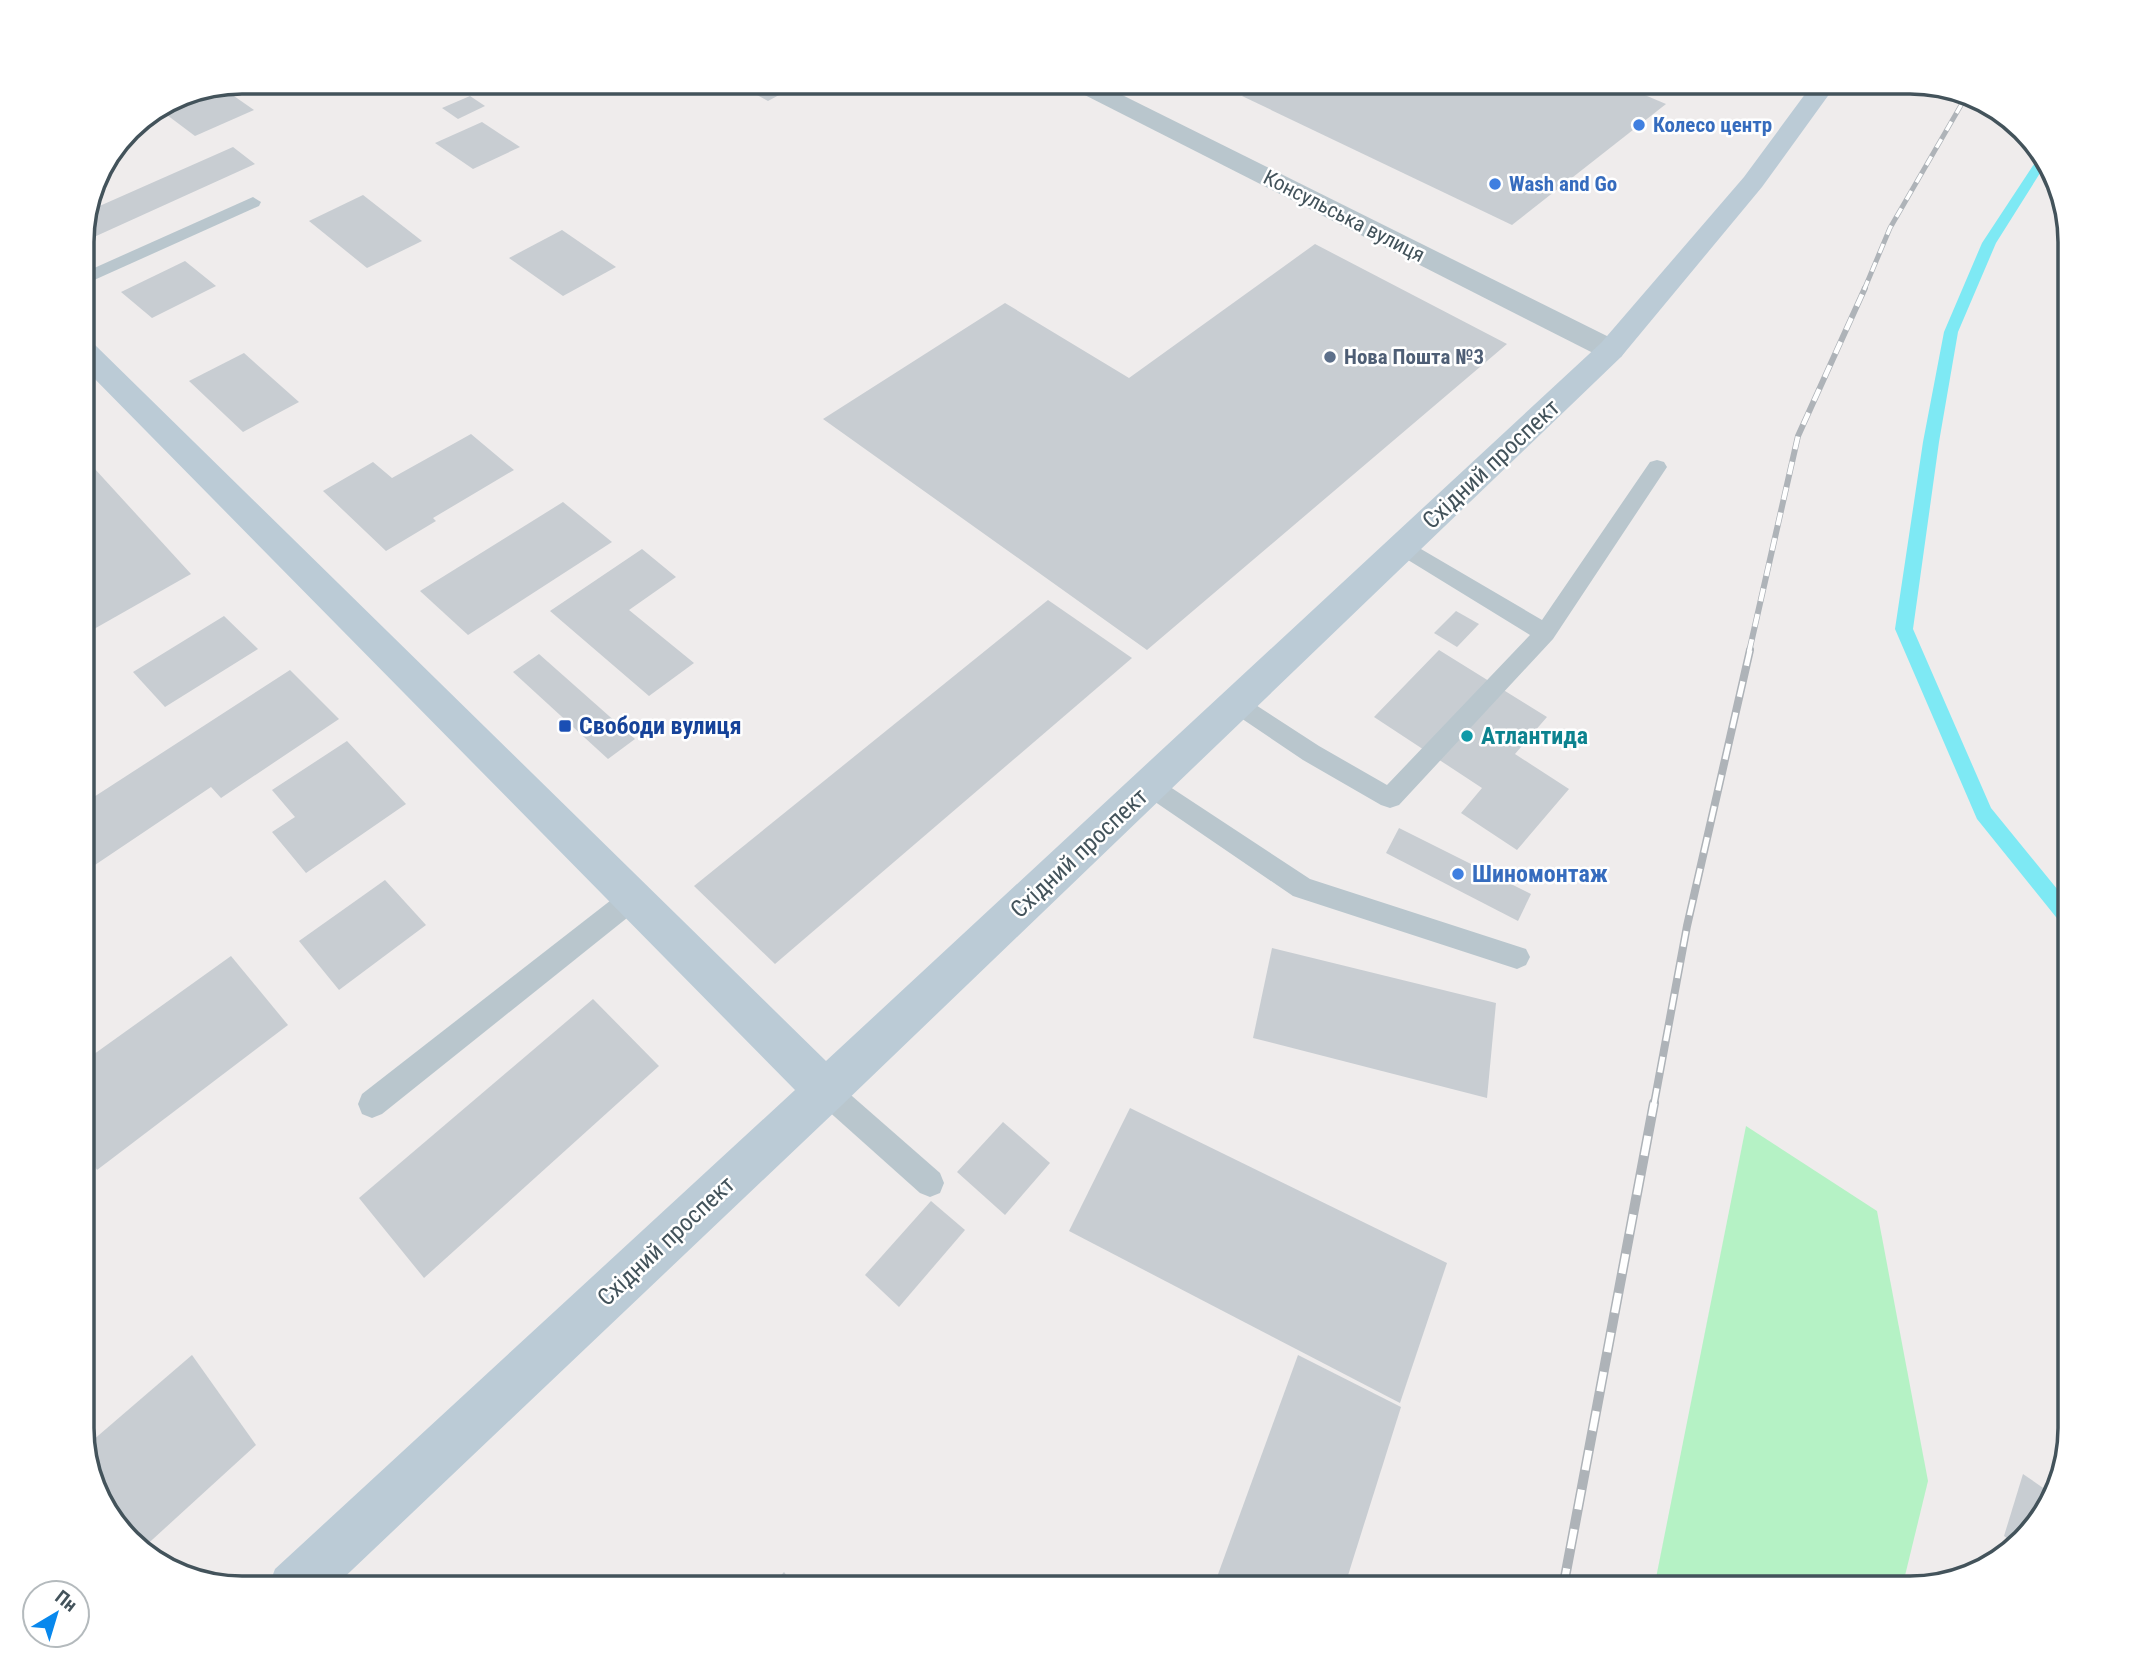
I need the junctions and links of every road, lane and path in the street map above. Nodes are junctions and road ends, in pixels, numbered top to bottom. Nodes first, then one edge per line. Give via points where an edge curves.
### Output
1 (1101, 94) edge
2 (1817, 94) edge
3 (253, 202) dead end
4 (95, 274) edge
5 (1611, 350) junction
6 (95, 362) edge
7 (1657, 467) dead end
8 (1402, 547) junction
9 (1545, 633) junction
10 (1237, 704) junction
11 (1150, 786) junction
12 (633, 898) junction
13 (1517, 957) dead end
14 (826, 1091) junction
15 (372, 1104) dead end
16 (930, 1183) dead end
17 (307, 1576) edge

1 - 5 street, Консульська вулиця
2 - 5 main road, Східний проспект via 1752,182
3 - 4 lane
5 - 8 main road, Східний проспект
6 - 12 main road
7 - 9 lane
8 - 9 lane
8 - 10 main road, Східний проспект
9 - 10 lane via 1390,798
10 - 11 main road, Східний проспект
11 - 13 lane via 1302,888
11 - 14 main road, Східний проспект
12 - 14 main road
12 - 15 lane
14 - 16 lane
14 - 17 main road, Східний проспект

